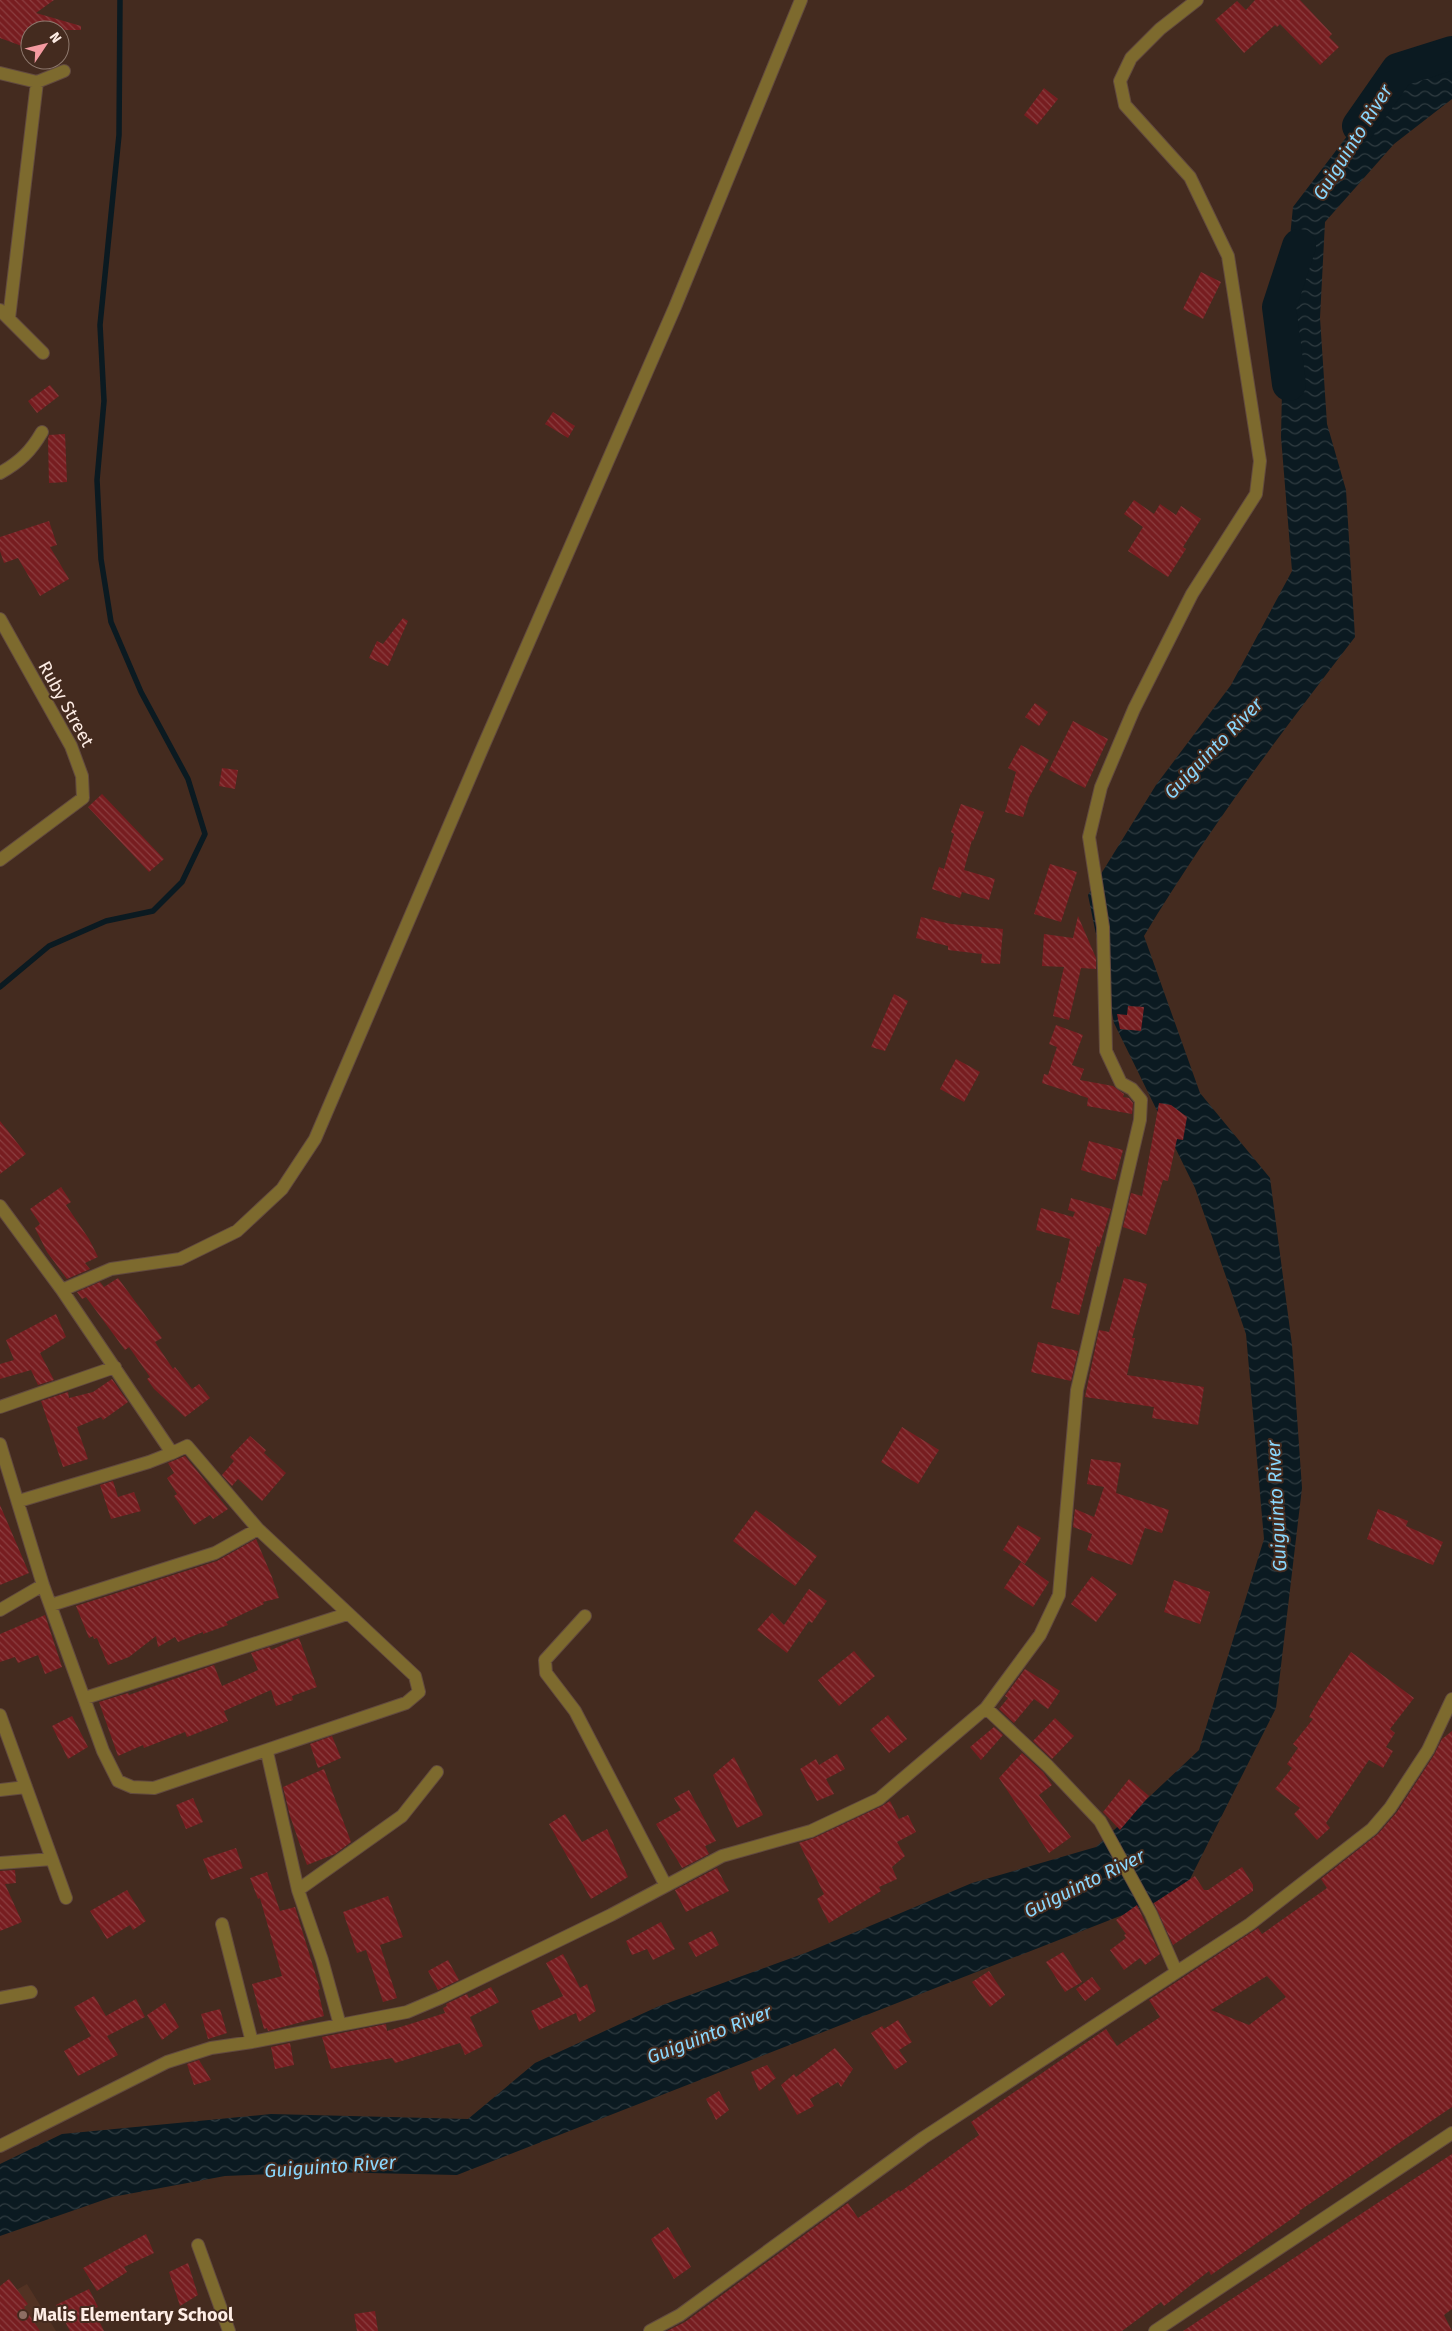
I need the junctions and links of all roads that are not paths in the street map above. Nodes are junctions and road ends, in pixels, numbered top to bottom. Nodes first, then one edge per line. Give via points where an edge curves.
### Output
1 (801, 0) edge
2 (1196, 0) edge
3 (64, 71) dead end
4 (0, 73) edge
5 (37, 82) junction
6 (5, 314) edge
7 (42, 353) dead end
8 (42, 432) dead end
9 (0, 473) edge
10 (0, 619) edge
11 (4, 640) edge
12 (0, 860) edge
13 (0, 1206) edge
14 (62, 1290) junction
15 (115, 1367) junction
16 (0, 1407) edge
17 (0, 1444) edge
18 (172, 1453) junction
19 (18, 1501) junction
20 (258, 1529) junction
21 (42, 1585) junction
22 (51, 1606) junction
23 (0, 1610) edge
24 (347, 1614) junction
25 (585, 1616) dead end
26 (85, 1698) junction
27 (1452, 1699) edge
28 (986, 1708) junction
29 (1, 1719) edge
30 (267, 1752) junction
31 (437, 1772) dead end
32 (26, 1787) junction
33 (0, 1790) edge
34 (52, 1859) junction
35 (0, 1863) edge
36 (665, 1884) junction
37 (298, 1890) junction
38 (66, 1898) dead end
39 (222, 1924) dead end
40 (1176, 1971) junction
41 (31, 1992) dead end
42 (0, 1998) edge
43 (340, 2025) junction
44 (252, 2042) junction
45 (1452, 2132) edge
46 (0, 2146) edge
47 (198, 2245) dead end
48 (229, 2331) edge
49 (650, 2331) edge
50 (1155, 2331) edge

1 - 14 street via 675,307 316,1139 282,1189 237,1231 180,1259 111,1269
2 - 28 street via 1131,58 1120,81 1125,105 1190,176 1228,256 1260,462 1256,494 1192,594 1134,709 1101,787 1089,837 1103,928 1106,1052 1122,1083 1141,1100 1140,1120 1077,1390 1058,1595 1040,1635
3 - 5 street
4 - 5 street
5 - 6 street
6 - 7 street
8 - 9 street via 17,464
10 - 11 street, Ruby Street
11 - 12 street, Ruby Street via 71,746 82,776 83,798
13 - 14 street
14 - 15 street
15 - 16 street
15 - 18 street
17 - 19 street
18 - 19 street
18 - 20 street via 187,1446
19 - 21 street
20 - 22 street via 215,1553
20 - 24 street
21 - 22 street
21 - 23 street
22 - 26 street
24 - 26 street
24 - 30 street via 415,1676 418,1692 406,1703
25 - 36 street via 545,1660 546,1673 575,1711
26 - 30 street via 103,1751 118,1781 132,1787 154,1788
27 - 40 street via 1428,1750 1390,1808 1372,1829 1250,1924
28 - 36 street via 879,1799 811,1831 722,1856
28 - 40 street via 1100,1821 1151,1914
29 - 32 street
30 - 37 street
31 - 37 street via 402,1816
32 - 33 street
32 - 34 street
34 - 35 street
34 - 38 street
36 - 43 street via 611,1915 440,1998 407,2012
37 - 43 street
39 - 44 street
40 - 49 street via 923,2138 680,2315
41 - 42 street
43 - 44 street
44 - 46 street via 211,2048 167,2062
45 - 50 street
47 - 48 street

